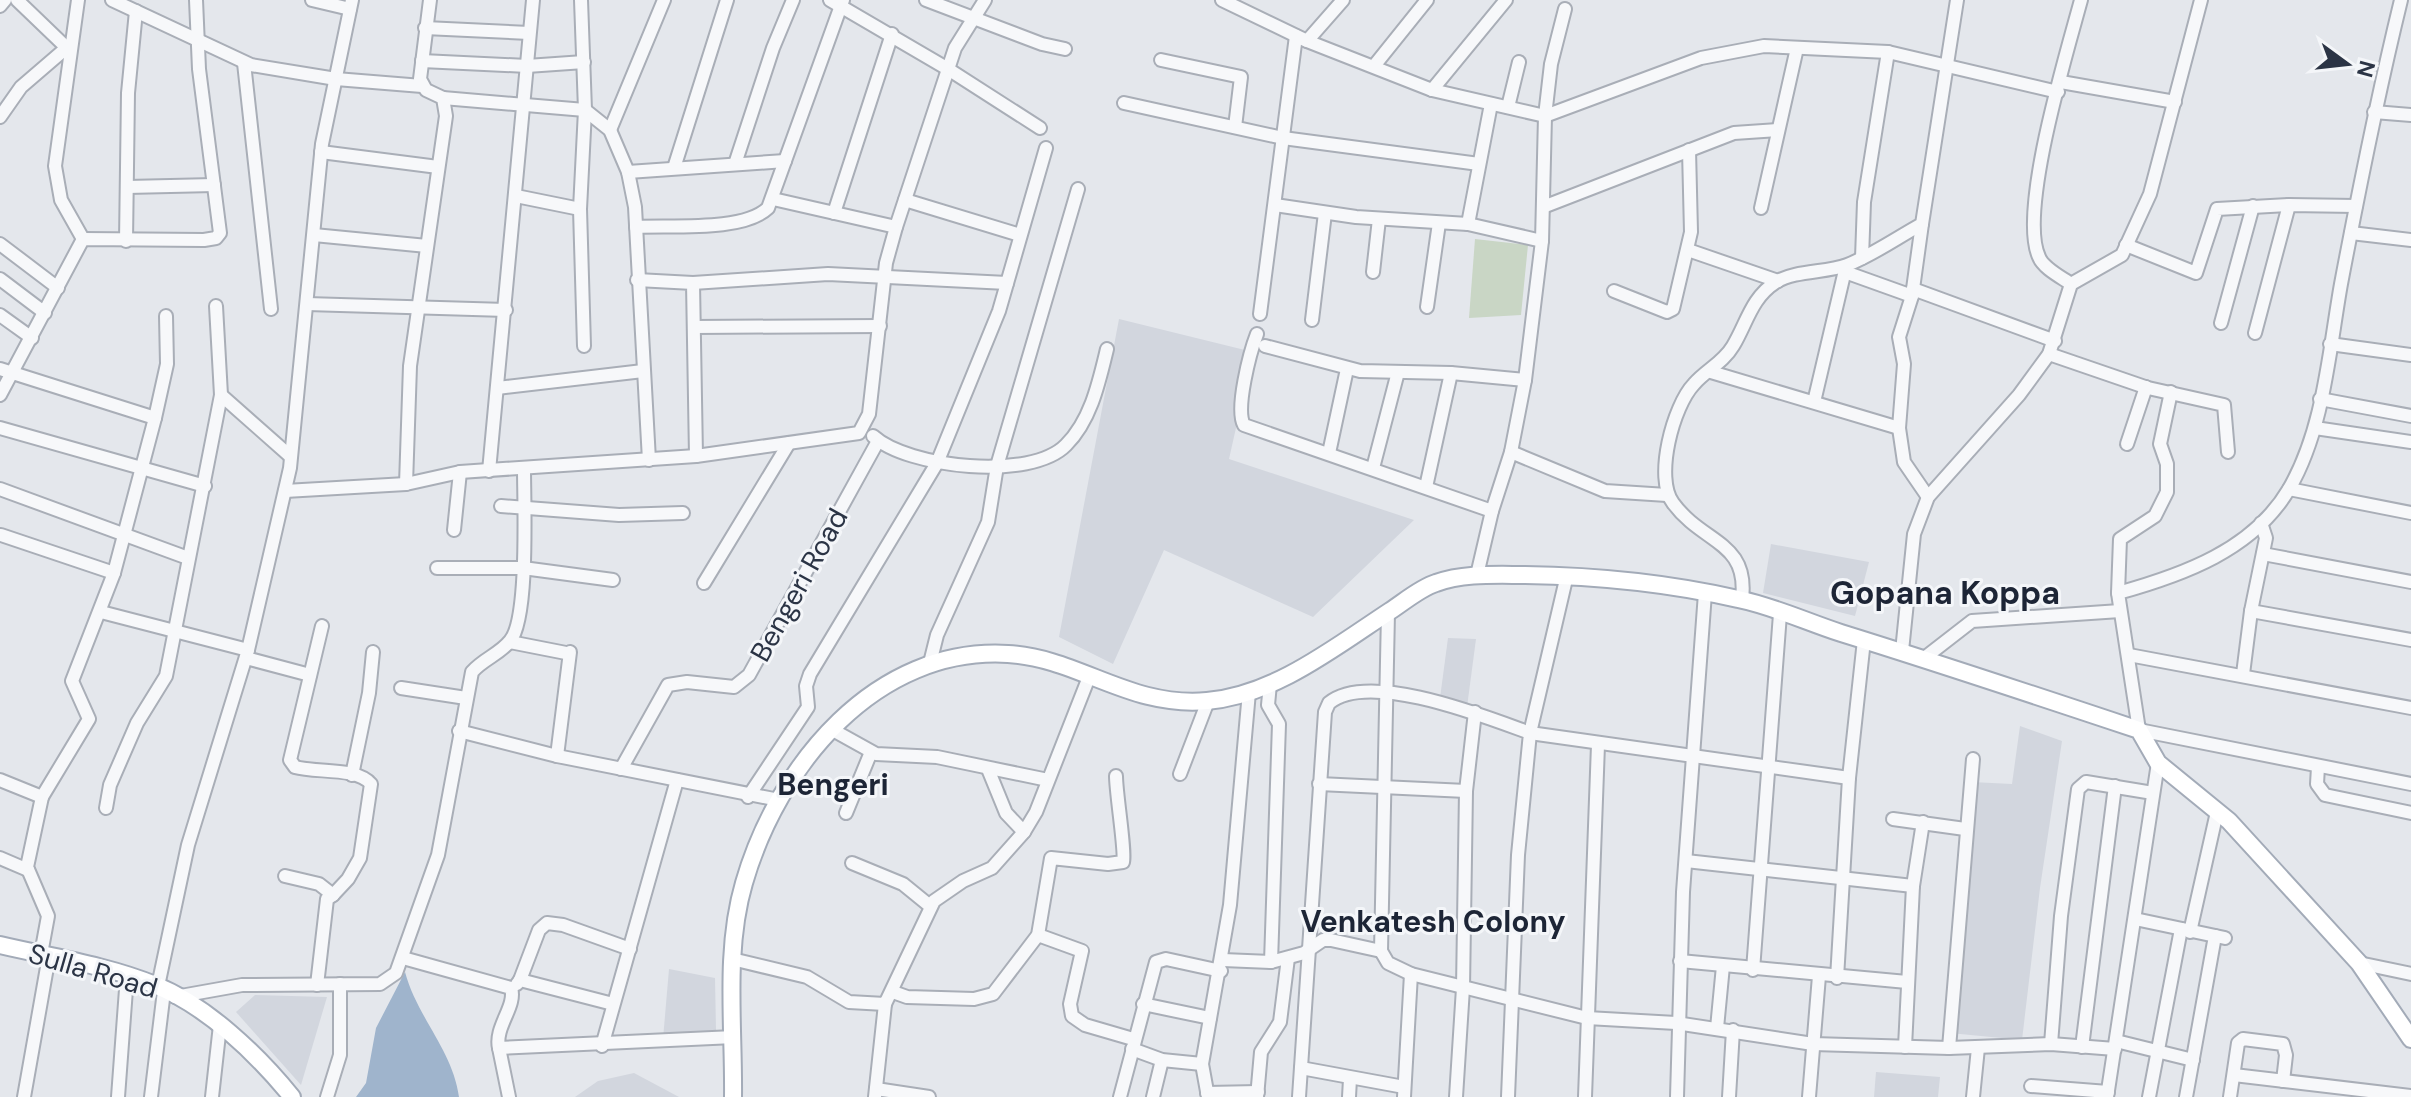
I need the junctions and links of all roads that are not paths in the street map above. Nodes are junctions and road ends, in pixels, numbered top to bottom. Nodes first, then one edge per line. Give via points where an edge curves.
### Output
1 (5, 0) edge
2 (17, 0) edge
3 (78, 0) edge
4 (112, 0) edge
5 (196, 0) edge
6 (312, 0) edge
7 (430, 0) edge
8 (533, 0) edge
9 (581, 0) edge
10 (664, 0) edge
11 (727, 0) edge
12 (793, 0) edge
13 (926, 0) edge
14 (985, 0) edge
15 (1222, 0) edge
16 (1254, 0) edge
17 (1343, 0) edge
18 (1427, 0) edge
19 (1506, 0) edge
20 (1957, 0) edge
21 (2081, 0) edge
22 (2201, 0) edge
23 (2401, 0) edge
24 (838, 1) edge
25 (351, 5) edge
26 (0, 6) edge
27 (1565, 9) dead end
28 (136, 11) junction
29 (1244, 12) junction
30 (974, 18) junction
31 (425, 28) junction
32 (529, 33) junction
33 (892, 34) junction
34 (1302, 39) junction
35 (197, 40) junction
36 (69, 46) junction
37 (1797, 48) junction
38 (1065, 49) dead end
39 (1888, 52) junction
40 (1161, 60) dead end
41 (422, 61) junction
42 (584, 62) junction
43 (1519, 62) dead end
44 (244, 63) junction
45 (527, 66) junction
46 (1374, 66) junction
47 (1945, 68) junction
48 (948, 69) junction
49 (336, 79) junction
50 (422, 86) junction
51 (2060, 87) junction
52 (1432, 90) junction
53 (1457, 96) junction
54 (443, 98) junction
55 (2175, 102) junction
56 (1124, 103) dead end
57 (525, 104) junction
58 (1491, 104) junction
59 (1508, 105) junction
60 (585, 110) junction
61 (2374, 112) junction
62 (2411, 115) edge
63 (1545, 116) junction
64 (0, 117) edge
65 (1235, 127) junction
66 (1040, 128) dead end
67 (610, 130) junction
68 (1778, 130) junction
69 (1283, 138) junction
70 (1046, 148) dead end
71 (1689, 150) junction
72 (321, 152) junction
73 (785, 161) junction
74 (735, 164) junction
75 (1479, 164) junction
76 (438, 167) junction
77 (674, 168) junction
78 (628, 172) junction
79 (214, 185) junction
80 (127, 187) junction
81 (1078, 189) dead end
82 (516, 196) junction
83 (773, 199) junction
84 (905, 200) junction
85 (1275, 205) junction
86 (2289, 205) junction
87 (2253, 206) junction
88 (2356, 206) junction
89 (1543, 207) junction
90 (1761, 208) dead end
91 (580, 209) junction
92 (834, 213) junction
93 (1325, 213) junction
94 (1379, 219) junction
95 (1439, 223) junction
96 (1468, 224) junction
97 (1922, 224) junction
98 (636, 227) junction
99 (896, 227) junction
100 (2351, 233) junction
101 (314, 235) junction
102 (1020, 235) junction
103 (83, 239) junction
104 (2411, 240) edge
105 (126, 241) junction
106 (1542, 241) junction
107 (0, 244) edge
108 (2126, 245) junction
109 (427, 246) junction
110 (1688, 250) junction
111 (1862, 258) junction
112 (1846, 269) junction
113 (1373, 272) dead end
114 (885, 278) junction
115 (0, 279) edge
116 (637, 280) junction
117 (1778, 281) junction
118 (693, 283) junction
119 (1007, 283) junction
120 (2071, 284) junction
121 (58, 288) junction
122 (1614, 291) dead end
123 (1912, 293) junction
124 (307, 304) junction
125 (216, 306) dead end
126 (419, 306) junction
127 (1427, 307) dead end
128 (271, 309) dead end
129 (506, 310) junction
130 (45, 313) junction
131 (1260, 314) dead end
132 (0, 315) edge
133 (166, 316) dead end
134 (1312, 320) dead end
135 (2221, 323) dead end
136 (880, 326) junction
137 (694, 327) junction
138 (2255, 333) dead end
139 (1257, 334) dead end
140 (32, 338) junction
141 (2055, 341) junction
142 (2330, 344) junction
143 (584, 346) dead end
144 (1265, 346) dead end
145 (1107, 349) dead end
146 (2049, 354) junction
147 (2411, 355) edge
148 (1347, 369) junction
149 (6, 371) edge
150 (643, 371) junction
151 (1398, 372) junction
152 (1711, 372) junction
153 (1451, 373) junction
154 (1525, 380) junction
155 (2146, 387) junction
156 (497, 388) junction
157 (2171, 392) junction
158 (0, 395) edge
159 (221, 395) junction
160 (2320, 399) junction
161 (1814, 402) junction
162 (2411, 416) edge
163 (155, 418) junction
164 (0, 428) edge
165 (1899, 428) junction
166 (2315, 428) junction
167 (864, 429) junction
168 (878, 441) junction
169 (2411, 442) edge
170 (789, 443) junction
171 (2127, 444) dead end
172 (1511, 452) junction
173 (2228, 452) dead end
174 (1329, 453) junction
175 (290, 456) junction
176 (696, 456) junction
177 (649, 460) junction
178 (937, 463) junction
179 (997, 466) junction
180 (140, 467) junction
181 (1373, 468) junction
182 (524, 469) junction
183 (489, 471) junction
184 (460, 472) junction
185 (406, 484) junction
186 (205, 486) junction
187 (1426, 487) junction
188 (0, 489) edge
189 (2289, 489) junction
190 (285, 491) junction
191 (1667, 495) junction
192 (1928, 497) junction
193 (501, 506) dead end
194 (524, 509) junction
195 (1492, 511) junction
196 (683, 513) dead end
197 (2411, 513) edge
198 (2261, 523) junction
199 (454, 530) dead end
200 (1, 535) edge
201 (123, 536) junction
202 (2263, 554) junction
203 (188, 558) junction
204 (437, 568) dead end
205 (523, 568) junction
206 (114, 573) junction
207 (1477, 575) junction
208 (1567, 575) junction
209 (613, 580) dead end
210 (2411, 582) edge
211 (704, 583) dead end
212 (1705, 593) junction
213 (2118, 593) junction
214 (1742, 599) junction
215 (2120, 611) junction
216 (2251, 611) junction
217 (101, 612) junction
218 (1388, 613) junction
219 (1780, 614) junction
220 (322, 626) dead end
221 (173, 629) junction
222 (1864, 640) junction
223 (2411, 640) edge
224 (510, 642) junction
225 (1902, 651) junction
226 (373, 652) dead end
227 (247, 654) junction
228 (2129, 655) junction
229 (1923, 659) junction
230 (930, 663) junction
231 (2243, 674) junction
232 (310, 675) junction
233 (1089, 677) junction
234 (1270, 684) junction
235 (401, 688) dead end
236 (1249, 692) junction
237 (1387, 692) junction
238 (466, 698) junction
239 (1208, 701) junction
240 (2411, 708) edge
241 (1475, 712) junction
242 (831, 729) junction
243 (2139, 730) junction
244 (459, 731) junction
245 (1530, 733) junction
246 (1598, 745) junction
247 (871, 752) junction
248 (557, 756) junction
249 (1693, 758) junction
250 (1973, 759) dead end
251 (2158, 763) junction
252 (2318, 767) junction
253 (1770, 768) junction
254 (621, 769) junction
255 (988, 769) junction
256 (1180, 774) dead end
257 (352, 775) junction
258 (1116, 776) dead end
259 (1849, 778) junction
260 (0, 780) edge
261 (677, 780) junction
262 (1048, 780) junction
263 (1319, 784) junction
264 (2411, 784) edge
265 (2115, 786) junction
266 (1386, 787) junction
267 (1466, 791) junction
268 (2153, 793) junction
269 (42, 797) junction
270 (748, 797) junction
271 (779, 800) junction
272 (106, 808) dead end
273 (2217, 812) junction
274 (846, 813) dead end
275 (2411, 813) edge
276 (1893, 819) dead end
277 (1923, 822) junction
278 (1965, 829) junction
279 (1024, 832) junction
280 (0, 858) edge
281 (1686, 861) junction
282 (852, 863) dead end
283 (1761, 869) junction
284 (28, 870) junction
285 (285, 876) dead end
286 (1843, 878) junction
287 (1913, 886) junction
288 (333, 895) junction
289 (930, 906) junction
290 (2135, 919) junction
291 (2185, 930) junction
292 (1038, 935) junction
293 (0, 945) edge
294 (1311, 948) junction
295 (630, 949) junction
296 (1381, 951) junction
297 (45, 955) junction
298 (403, 958) junction
299 (1288, 958) junction
300 (732, 959) junction
301 (1680, 961) junction
302 (1271, 962) junction
303 (2359, 963) junction
304 (1222, 966) junction
305 (1723, 966) junction
306 (1753, 970) junction
307 (1411, 974) junction
308 (2411, 974) edge
309 (127, 976) junction
310 (1819, 976) junction
311 (1837, 978) junction
312 (1907, 982) junction
313 (340, 984) junction
314 (317, 985) junction
315 (516, 985) junction
316 (1463, 988) junction
317 (166, 991) junction
318 (893, 992) junction
319 (1513, 1002) junction
320 (613, 1004) junction
321 (885, 1004) junction
322 (1143, 1004) junction
323 (1210, 1018) junction
324 (1587, 1018) junction
325 (1676, 1023) junction
326 (220, 1025) junction
327 (1717, 1028) junction
328 (1733, 1030) junction
329 (734, 1037) junction
330 (2411, 1039) edge
331 (1132, 1044) junction
332 (1813, 1044) junction
333 (2051, 1044) junction
334 (2115, 1045) junction
335 (602, 1046) junction
336 (1905, 1047) junction
337 (2082, 1047) junction
338 (499, 1048) junction
339 (1949, 1048) junction
340 (1978, 1048) junction
341 (2158, 1050) junction
342 (1162, 1060) junction
343 (2193, 1060) junction
344 (1202, 1064) junction
345 (1301, 1068) junction
346 (2234, 1075) junction
347 (276, 1079) junction
348 (1350, 1079) junction
349 (2283, 1081) junction
350 (2031, 1086) dead end
351 (2314, 1091) edge
352 (1404, 1092) edge
353 (876, 1093) edge
354 (1258, 1094) edge
355 (1207, 1095) edge
356 (2108, 1095) edge
357 (2411, 1096) edge
358 (24, 1097) edge
359 (118, 1097) edge
360 (151, 1097) edge
361 (212, 1097) edge
362 (274, 1097) edge
363 (292, 1097) edge
364 (327, 1097) edge
365 (509, 1097) edge
366 (733, 1097) edge
367 (929, 1097) edge
368 (1120, 1097) edge
369 (1153, 1097) edge
370 (1299, 1097) edge
371 (1349, 1097) edge
372 (1456, 1097) edge
373 (1508, 1097) edge
374 (1585, 1097) edge
375 (1677, 1097) edge
376 (1729, 1097) edge
377 (1809, 1097) edge
378 (1973, 1097) edge
379 (2149, 1097) edge
380 (2186, 1097) edge
381 (2230, 1097) edge

1 - 26 street
2 - 36 street
3 - 36 street
4 - 28 street
5 - 35 street
6 - 25 street
7 - 31 street
8 - 32 street
9 - 42 street
10 - 67 street
11 - 77 street
12 - 74 street
13 - 30 street
14 - 30 street
15 - 29 street
16 - 29 street
17 - 34 street
18 - 46 street
19 - 52 street
20 - 47 street
21 - 51 street
22 - 55 street
23 - 61 street
24 - 33 street
24 - 73 street
25 - 49 street
27 - 63 street
28 - 35 street
28 - 80 street
29 - 34 street
30 - 38 street
30 - 48 street
31 - 32 street
31 - 41 street
32 - 45 street
33 - 48 street
33 - 92 street
34 - 46 street
34 - 69 street
35 - 44 street
35 - 79 street
36 - 64 street via 21,87
36 - 103 street via 55,166 61,200
37 - 39 street
37 - 63 street via 1748,47 1701,58
37 - 68 street
39 - 47 street
39 - 111 street via 1864,202
40 - 65 street via 1241,77
41 - 45 street
41 - 50 street
42 - 45 street
42 - 60 street
43 - 59 street
44 - 49 street
44 - 128 street
45 - 57 street
46 - 52 street
47 - 51 street
47 - 97 street
48 - 66 street
48 - 84 street
49 - 50 street
49 - 72 street
50 - 54 street
51 - 55 street
51 - 120 street via 2039,166 2033,238 2040,260
52 - 53 street
53 - 58 street
53 - 59 street via 1462,90
54 - 57 street
54 - 76 street via 446,116
55 - 108 street via 2150,194
56 - 65 street
57 - 60 street
57 - 82 street
58 - 59 street
58 - 75 street
59 - 63 street
60 - 67 street
60 - 91 street
61 - 62 street
61 - 88 street
63 - 89 street
65 - 69 street
67 - 78 street
68 - 71 street via 1747,130
68 - 90 street
69 - 75 street
69 - 85 street
70 - 102 street
71 - 89 street
71 - 110 street
72 - 76 street
72 - 101 street
73 - 74 street
73 - 83 street
74 - 77 street
75 - 96 street
76 - 109 street
77 - 78 street
78 - 98 street
79 - 80 street
79 - 105 street via 221,228 216,238
80 - 105 street
81 - 179 street
82 - 91 street
82 - 129 street
83 - 92 street
83 - 98 street via 760,216 742,222
84 - 99 street
84 - 102 street
85 - 93 street
85 - 131 street
86 - 87 street
86 - 88 street
86 - 138 street
87 - 108 street via 2215,210 2197,272
87 - 135 street
88 - 100 street
89 - 106 street
91 - 143 street
92 - 99 street
93 - 94 street
93 - 134 street
94 - 95 street
94 - 113 street
95 - 96 street
95 - 127 street
96 - 106 street
97 - 111 street
97 - 123 street
98 - 116 street
99 - 114 street
100 - 104 street
100 - 142 street
101 - 109 street
101 - 124 street
102 - 119 street
103 - 105 street
103 - 121 street
106 - 154 street
107 - 121 street
108 - 120 street via 2122,255
109 - 126 street
110 - 117 street
110 - 122 street via 1670,311
111 - 112 street
112 - 117 street
112 - 123 street
112 - 161 street
114 - 118 street via 828,274
114 - 119 street
114 - 136 street
115 - 130 street
116 - 118 street
116 - 150 street
117 - 152 street via 1752,305 1734,345
118 - 137 street
119 - 178 street
120 - 141 street
121 - 130 street
123 - 141 street
123 - 165 street via 1899,337 1904,364
124 - 126 street
124 - 175 street
125 - 159 street
126 - 129 street
126 - 185 street via 410,366
129 - 156 street
130 - 140 street
132 - 140 street
133 - 163 street via 167,364
136 - 137 street
136 - 167 street
137 - 176 street
139 - 174 street via 1241,422
140 - 149 street
141 - 146 street
142 - 147 street
142 - 160 street
144 - 148 street
145 - 179 street via 1094,400 1057,454 1021,467
146 - 155 street
146 - 192 street
148 - 151 street
148 - 174 street
149 - 158 street
149 - 163 street
150 - 156 street
150 - 177 street
151 - 153 street
151 - 181 street
152 - 161 street
152 - 191 street via 1695,382 1679,404 1663,482
153 - 154 street
153 - 187 street
154 - 172 street
155 - 157 street
155 - 171 street
156 - 183 street
157 - 173 street via 2225,406
157 - 213 street via 2160,444 2167,464 2167,492 2155,516 2120,539
159 - 175 street
159 - 186 street
160 - 162 street
160 - 166 street
161 - 165 street
163 - 180 street
164 - 180 street
165 - 192 street via 1904,462
166 - 169 street
166 - 189 street
167 - 168 street
167 - 170 street via 854,435
168 - 178 street
168 - 254 street, Bengeri Road via 749,675 734,687 668,685
170 - 176 street
170 - 211 street
172 - 191 street via 1605,491
172 - 195 street
174 - 181 street
175 - 190 street
176 - 177 street
177 - 182 street
178 - 179 street
178 - 270 street via 810,674 808,707
179 - 230 street via 988,522 937,635
180 - 186 street
180 - 201 street
181 - 187 street
182 - 183 street
182 - 194 street
183 - 184 street
184 - 185 street
184 - 199 street
185 - 190 street
186 - 203 street
187 - 195 street
188 - 201 street
189 - 197 street
189 - 198 street
190 - 227 street
191 - 214 street via 1694,527 1736,556 1744,572
192 - 225 street via 1914,534
193 - 194 street
194 - 196 street
194 - 205 street
195 - 207 street
198 - 202 street via 2266,538
198 - 213 street via 2227,551 2173,578
200 - 206 street
201 - 203 street
201 - 206 street
202 - 210 street
202 - 216 street
203 - 221 street
204 - 205 street
205 - 209 street
205 - 224 street
206 - 217 street
207 - 208 main road
207 - 218 main road via 1435,583
208 - 212 main road
208 - 245 street
212 - 214 main road
212 - 249 street
213 - 215 street
214 - 219 main road
215 - 228 street
215 - 229 street via 1972,621
216 - 223 street
216 - 231 street
217 - 221 street
217 - 269 street via 72,681 89,719
218 - 234 main road
218 - 237 street
219 - 222 main road
219 - 253 street
220 - 232 street
221 - 227 street
221 - 272 street via 166,676 137,723 110,785
222 - 225 main road
222 - 259 street
224 - 238 street via 472,672
224 - 248 street via 568,652
225 - 229 main road
226 - 257 street
227 - 232 street
227 - 317 street via 188,845
228 - 231 street
228 - 243 street
229 - 243 main road
230 - 233 main road via 985,653 1021,655
230 - 242 main road via 865,696
231 - 240 street
232 - 257 street via 292,764
233 - 239 main road via 1154,700
233 - 262 street
234 - 236 main road
234 - 302 street via 1268,705 1279,724
235 - 238 street
236 - 239 main road
236 - 304 street
237 - 241 street
237 - 263 street via 1346,694 1329,703
237 - 266 street
238 - 244 street
239 - 256 street
241 - 245 street
241 - 267 street
242 - 247 street
242 - 271 main road
243 - 251 main road
243 - 252 street
244 - 248 street
244 - 298 street via 438,855
245 - 246 street
245 - 319 street via 1518,855
246 - 249 street
246 - 324 street
247 - 255 street via 937,757
247 - 274 street
248 - 254 street
249 - 253 street
249 - 281 street
250 - 278 street
251 - 268 street
251 - 273 main road
252 - 264 street
252 - 275 street via 2317,784 2325,795
253 - 259 street
253 - 283 street
254 - 261 street
255 - 262 street
255 - 279 street via 1006,813
257 - 288 street via 371,784 365,840 355,870
258 - 292 street via 1123,862 1051,858
259 - 286 street
260 - 269 street
261 - 270 street
261 - 295 street
262 - 279 street
263 - 266 street
263 - 294 street
265 - 268 street
265 - 333 street via 2086,782 2078,789
265 - 337 street
266 - 267 street
266 - 296 street
267 - 316 street
268 - 290 street
269 - 284 street
270 - 271 street
271 - 300 main road via 743,885
273 - 291 street
273 - 303 main road
276 - 277 street
277 - 278 street
277 - 287 street
278 - 339 street
279 - 289 street via 992,868 963,881
280 - 284 street
281 - 283 street
281 - 301 street
282 - 289 street via 903,884
283 - 286 street
283 - 306 street
284 - 297 street via 48,916
285 - 288 street via 319,884
286 - 287 street
286 - 311 street
287 - 312 street
288 - 314 street via 322,917
289 - 318 street
290 - 291 street
290 - 334 street
291 - 341 street
291 - 343 street via 2220,937
292 - 318 street via 985,998 907,997
292 - 331 street via 1082,951 1072,1016
293 - 297 main road, Sulla Road
294 - 296 street via 1331,940
294 - 299 street
294 - 345 street
295 - 315 street via 547,923 539,930
295 - 320 street
296 - 307 street via 1388,963
297 - 309 main road, Sulla Road
297 - 358 street
298 - 313 street via 391,978 380,984
298 - 315 street
299 - 302 street
299 - 354 street via 1280,1022 1261,1052
300 - 321 street via 807,977 849,1002
300 - 329 main road
301 - 305 street
301 - 325 street
302 - 304 street
303 - 308 street
303 - 330 main road
304 - 322 street via 1158,959
304 - 323 street
305 - 306 street
305 - 327 street
306 - 310 street
307 - 316 street
307 - 352 street
309 - 317 main road, Sulla Road
309 - 359 street
310 - 311 street
310 - 332 street
311 - 312 street
312 - 336 street
313 - 314 street
313 - 364 street via 340,1055
314 - 317 street
315 - 320 street
315 - 338 street via 498,1035
316 - 319 street
316 - 372 street
317 - 326 main road, Sulla Road
317 - 360 street
318 - 321 street
319 - 324 street
319 - 373 street
320 - 335 street
321 - 353 street
322 - 323 street
322 - 331 street
323 - 344 street
324 - 325 street
324 - 374 street
325 - 327 street
325 - 375 street
326 - 347 main road, Sulla Road
326 - 361 street
327 - 328 street
328 - 332 street
328 - 376 street
329 - 335 street
329 - 366 main road
331 - 342 street
331 - 368 street
332 - 336 street
332 - 377 street
333 - 337 street
333 - 340 street
334 - 337 street
334 - 341 street
334 - 356 street
335 - 338 street
336 - 339 street
338 - 365 street
339 - 340 street
340 - 378 street
341 - 343 street
341 - 379 street
342 - 344 street
342 - 369 street
343 - 380 street
344 - 355 street
345 - 348 street
345 - 370 street
346 - 349 street
346 - 349 street via 2238,1043 2246,1038 2283,1044
346 - 381 street
347 - 362 street
347 - 363 main road, Sulla Road
348 - 352 street
348 - 371 street
349 - 351 street
350 - 356 street
351 - 357 street
353 - 367 street
354 - 355 street

